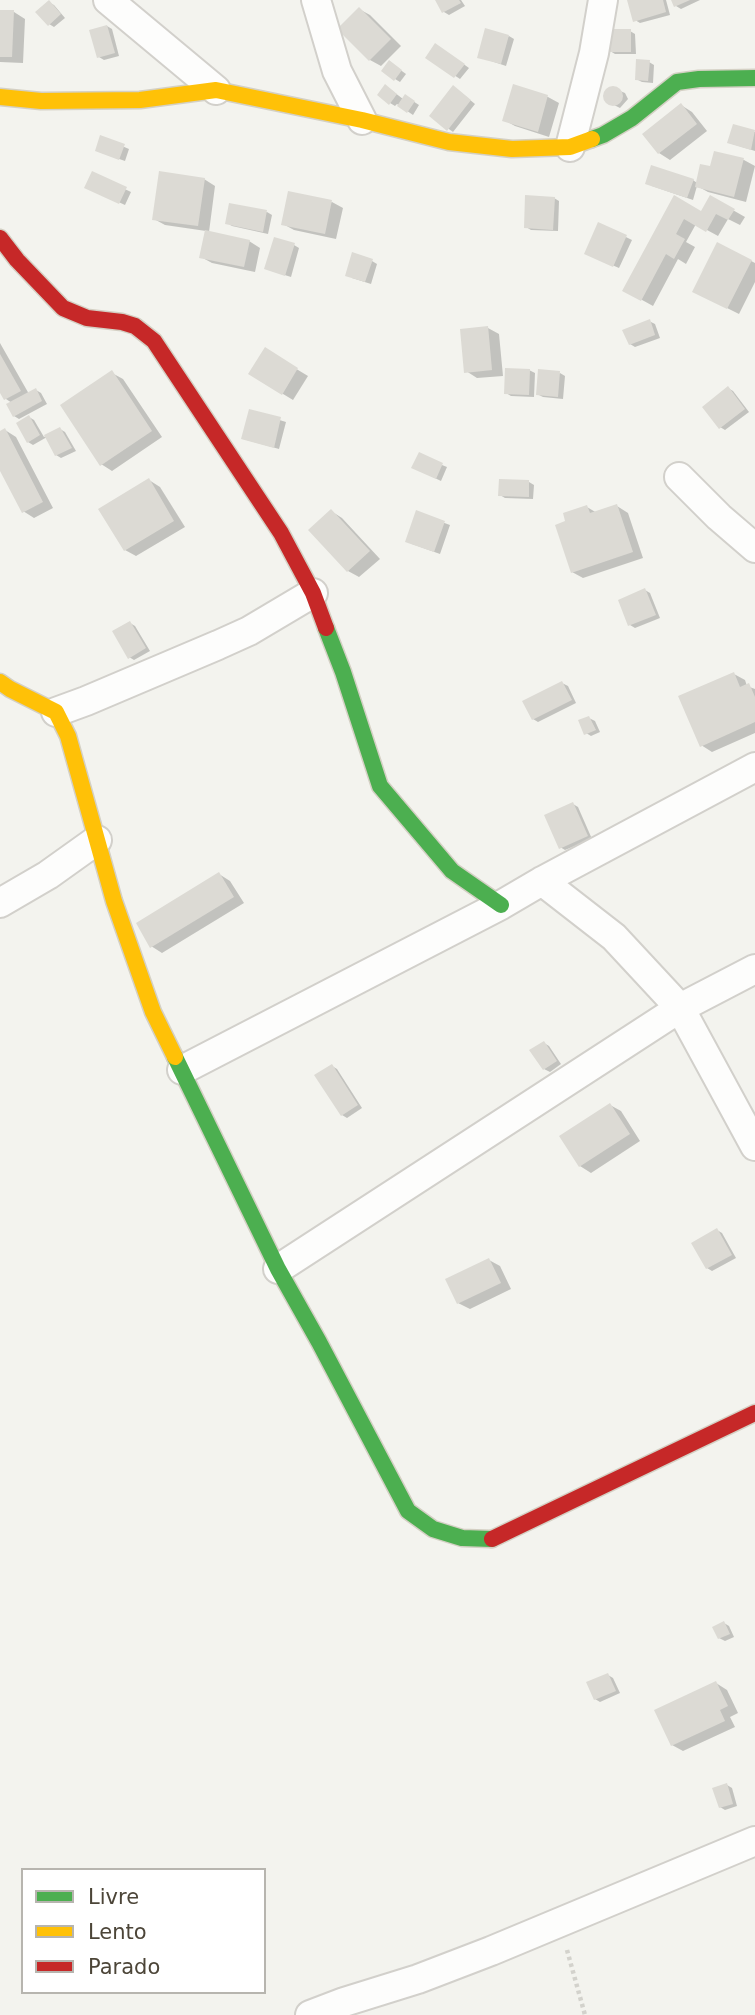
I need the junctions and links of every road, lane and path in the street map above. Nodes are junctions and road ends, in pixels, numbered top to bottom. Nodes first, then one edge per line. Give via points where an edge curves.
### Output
1 (108, 0) edge
2 (316, 0) edge
3 (603, 0) edge
4 (755, 78) edge
5 (216, 90) junction
6 (0, 97) edge
7 (362, 120) junction
8 (570, 147) junction
9 (0, 238) edge
10 (678, 477) dead end
11 (755, 548) edge
12 (313, 593) junction
13 (0, 682) edge
14 (57, 712) junction
15 (755, 767) edge
16 (97, 840) junction
17 (542, 881) junction
18 (0, 903) edge
19 (501, 905) junction
20 (755, 969) edge
21 (680, 1008) junction
22 (182, 1070) junction
23 (755, 1146) edge
24 (278, 1269) junction
25 (755, 1413) edge
26 (755, 1840) edge
27 (559, 1922) junction
28 (310, 2015) edge
29 (585, 2015) edge

1 - 5 street
2 - 7 street via 337,71
3 - 8 street
4 - 8 street via 677,82 632,118
5 - 6 street via 140,100
5 - 7 street
7 - 8 street via 449,142 512,149
9 - 12 street via 63,309 87,318 122,321 154,341 281,533
10 - 11 street
12 - 14 street via 228,641
12 - 19 street via 380,786 443,863
13 - 14 street
14 - 16 street
15 - 17 street
16 - 18 street
16 - 22 street via 153,1012
17 - 19 street
17 - 21 street via 614,937
19 - 22 street
20 - 21 street
21 - 23 street
21 - 24 street
22 - 24 street
24 - 25 street via 408,1511 433,1529 463,1538 493,1539
26 - 27 street
27 - 28 street via 418,1979
27 - 29 path

